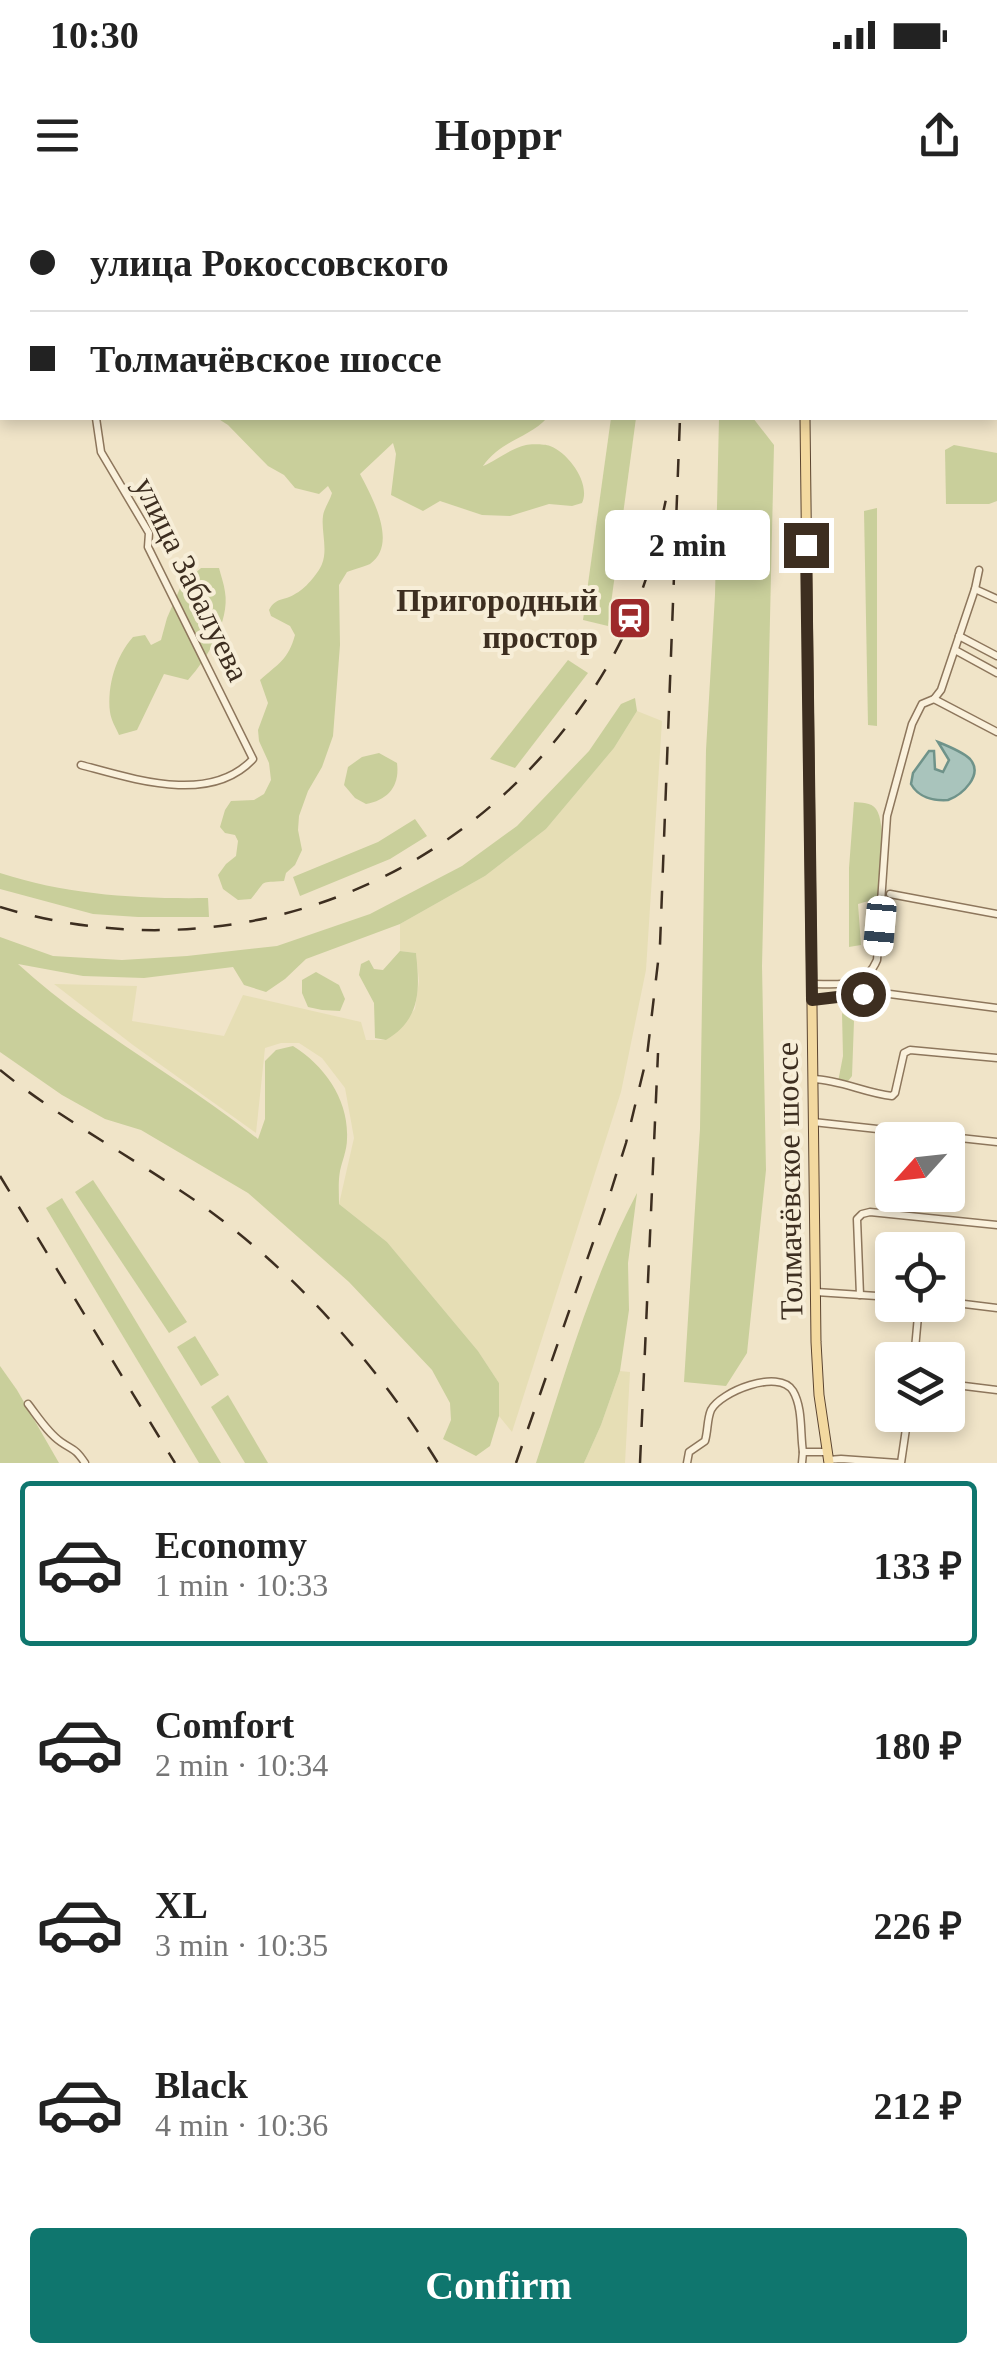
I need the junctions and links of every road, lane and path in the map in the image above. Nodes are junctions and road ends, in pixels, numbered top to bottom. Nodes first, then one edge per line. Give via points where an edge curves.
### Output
1 (96, 420) edge
2 (805, 420) edge
3 (979, 570) dead end
4 (975, 588) junction
5 (997, 599) edge
6 (960, 636) junction
7 (954, 650) junction
8 (997, 656) edge
9 (997, 673) edge
10 (934, 699) junction
11 (997, 732) edge
12 (81, 765) dead end
13 (890, 894) dead end
14 (997, 914) edge
15 (812, 984) junction
16 (812, 1000) junction
17 (997, 1008) edge
18 (997, 1058) edge
19 (813, 1079) junction
20 (814, 1122) junction
21 (997, 1142) edge
22 (997, 1225) edge
23 (816, 1292) junction
24 (860, 1295) junction
25 (875, 1295) edge
26 (965, 1304) edge
27 (997, 1308) edge
28 (965, 1386) edge
29 (997, 1390) edge
30 (28, 1404) dead end
31 (905, 1432) edge
32 (804, 1452) junction
33 (828, 1458) edge
34 (85, 1463) edge
35 (687, 1463) edge
36 (802, 1463) edge
37 (899, 1463) edge

1 - 12 street, улица Забалуева via 101,452 149,533 148,547 253,759 226,779 178,785
2 - 15 main road, Толмачёвское шоссе
3 - 4 street
4 - 5 street
4 - 6 street
6 - 7 street
6 - 8 street
7 - 9 street
7 - 10 street
10 - 11 street
10 - 15 street via 922,704 912,724 887,816 877,960 862,980
13 - 14 street
15 - 16 main road, Толмачёвское шоссе
16 - 17 street via 882,993
16 - 19 main road, Толмачёвское шоссе
18 - 19 street via 910,1050 892,1096
19 - 20 main road, Толмачёвское шоссе
20 - 21 street
20 - 23 main road, Толмачёвское шоссе
22 - 24 street via 862,1214
23 - 24 street
23 - 33 main road, Толмачёвское шоссе
24 - 25 street
26 - 27 street
28 - 29 street
30 - 34 street
31 - 37 street
32 - 33 street
32 - 35 street via 794,1392 777,1381 760,1382 711,1410 704,1441 689,1452
32 - 36 street
33 - 37 street

